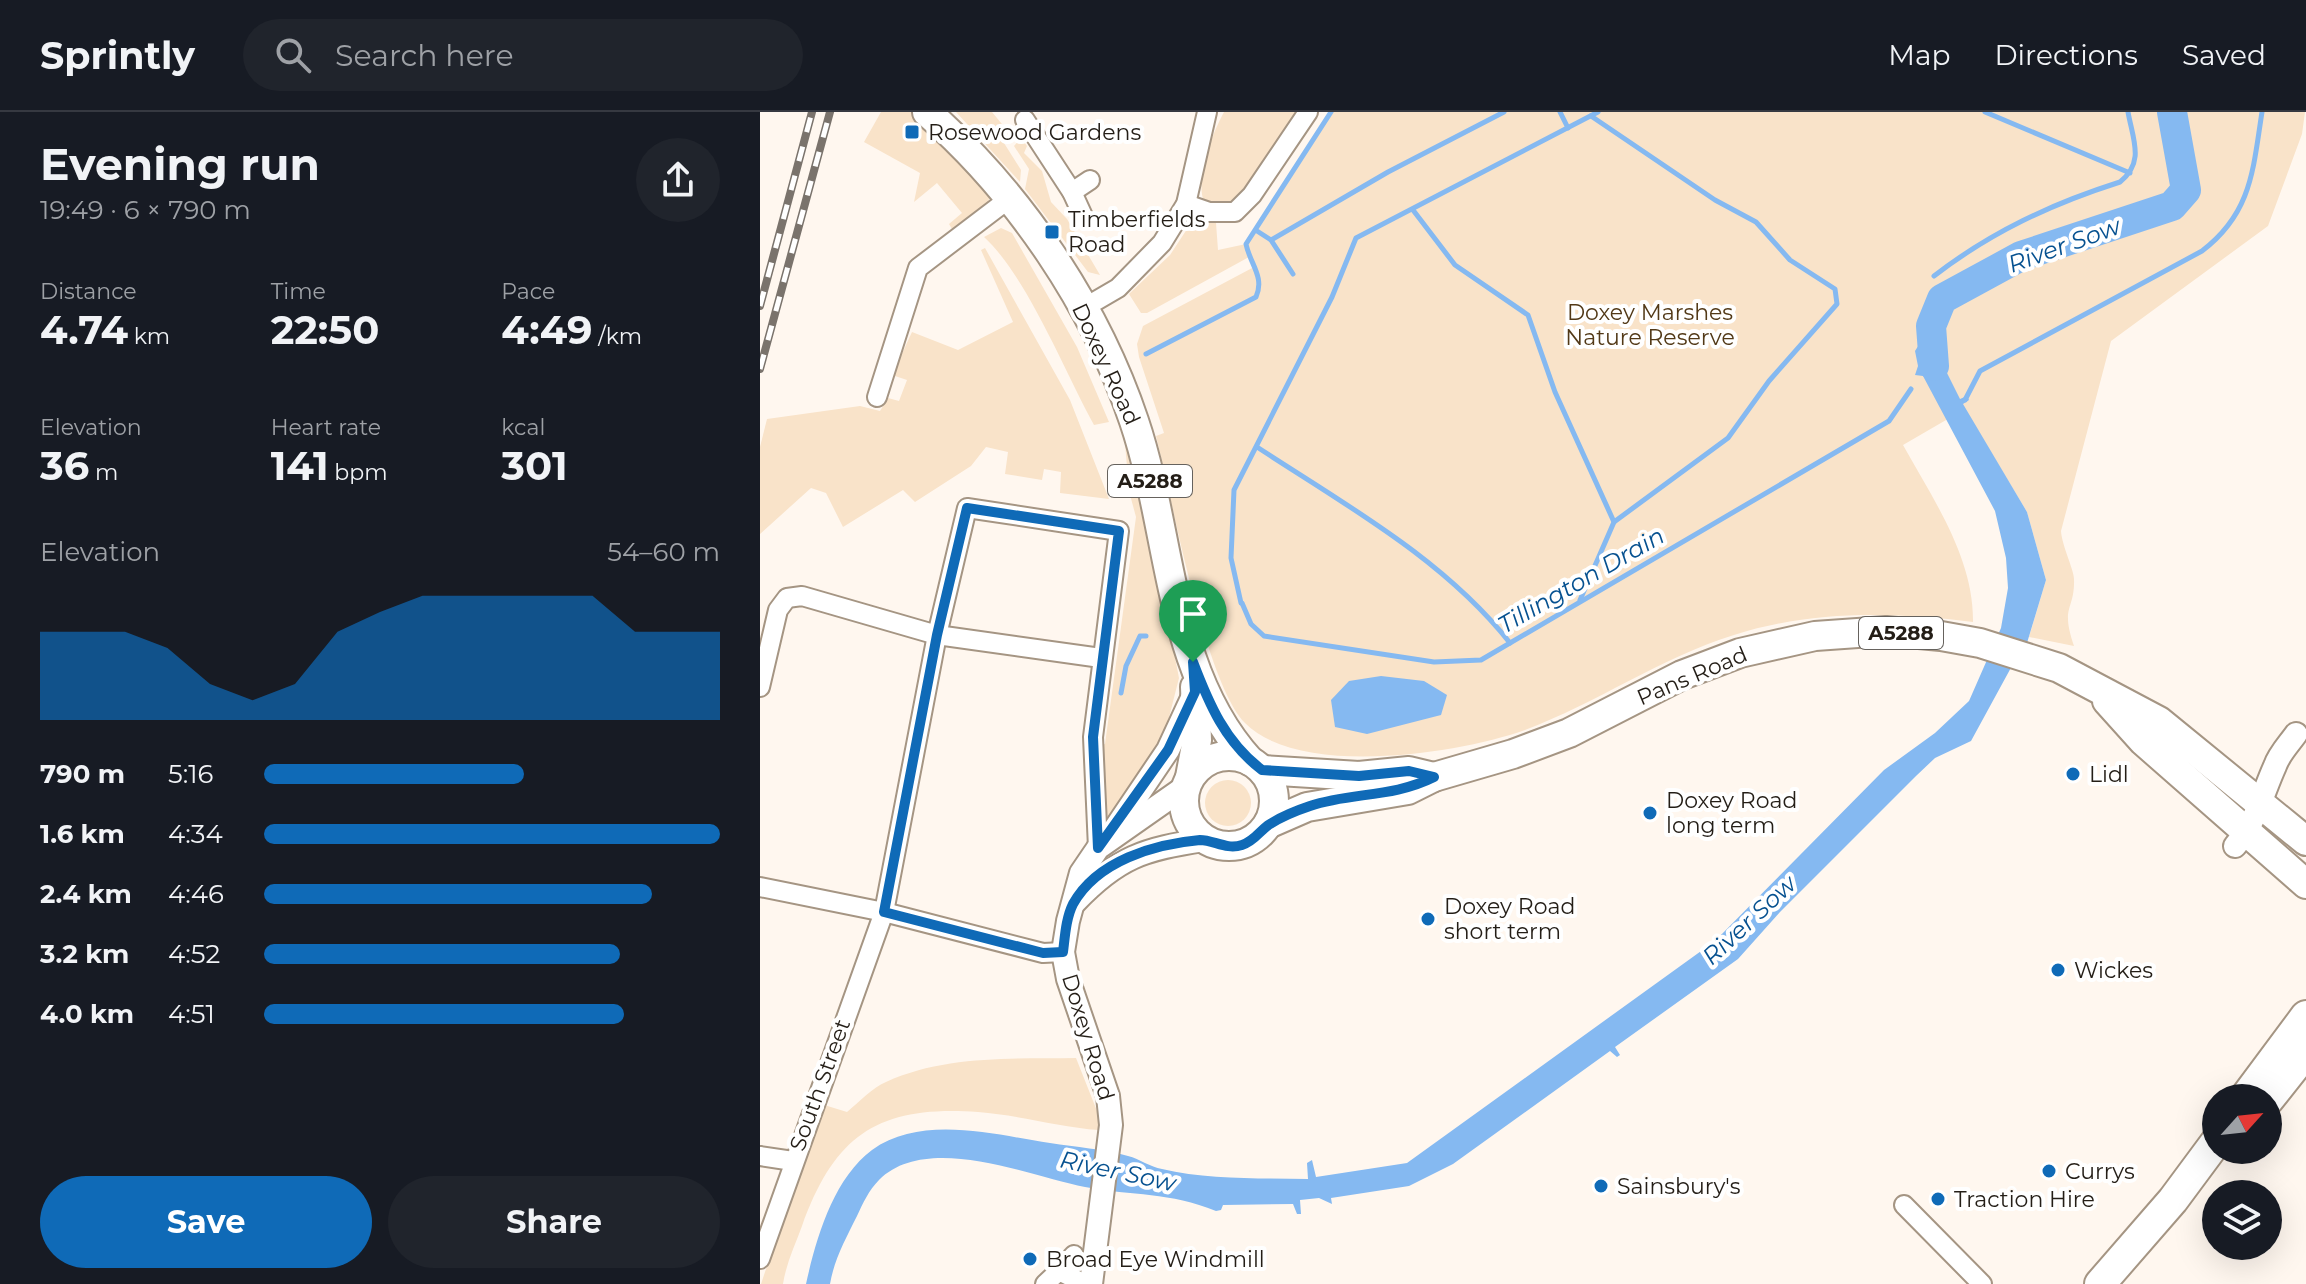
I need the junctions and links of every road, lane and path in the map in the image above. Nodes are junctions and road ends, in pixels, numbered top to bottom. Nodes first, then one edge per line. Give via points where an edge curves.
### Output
1 (927, 112) edge
2 (1207, 112) edge
3 (1308, 112) edge
4 (1025, 115) edge
5 (1090, 180) dead end
6 (1072, 192) junction
7 (1010, 198) junction
8 (1186, 204) junction
9 (1083, 216) dead end
10 (1082, 309) junction
11 (901, 389) dead end
12 (1119, 531) joint
13 (937, 635) junction
14 (1101, 658) junction
15 (1193, 662) junction
16 (760, 687) edge
17 (2095, 689) junction
18 (1195, 692) junction
19 (2301, 728) edge
20 (1256, 765) junction
21 (1434, 777) junction
22 (1188, 782) junction
23 (2262, 804) junction
24 (1268, 824) junction
25 (1204, 840) junction
26 (2241, 840) junction
27 (2306, 841) edge
28 (1103, 842) junction
29 (2306, 884) edge
30 (760, 887) edge
31 (1074, 903) junction
32 (884, 912) junction
33 (1063, 952) junction
34 (2306, 1016) edge
35 (2306, 1052) edge
36 (2255, 1084) edge
37 (2281, 1084) edge
38 (760, 1156) edge
39 (793, 1161) junction
40 (2202, 1162) edge
41 (2217, 1164) edge
42 (1904, 1205) dead end
43 (1074, 1255) dead end
44 (760, 1259) edge
45 (2125, 1270) edge
46 (1052, 1278) edge
47 (1099, 1282) edge
48 (1982, 1284) edge
49 (2100, 1284) edge

1 - 7 main road, Doxey Road / A5288
2 - 8 street
3 - 8 street via 1235,212 1209,212
4 - 6 street
5 - 6 street
6 - 9 street
7 - 10 main road, Doxey Road / A5288
7 - 11 street via 918,268 879,391
8 - 10 street via 1149,261
10 - 15 main road, Doxey Road / A5288 via 1134,421
12 - 13 street, South Street via 967,508
12 - 14 street, Doxey Road
13 - 14 street
13 - 16 street via 802,596 787,598 778,610
13 - 32 street, South Street
14 - 28 street, Doxey Road via 1093,737
15 - 18 main road, Doxey Road / A5288
15 - 20 main road, Doxey Road / A5288 via 1213,712
17 - 21 main road, Pans Road / A5288 via 2059,668 1980,643 1886,631 1815,636 1740,653 1682,675 1569,733
17 - 23 main road, Pans Road / A5288 via 2159,721
17 - 26 main road, Pans Road / A5288
18 - 22 main road, Doxey Road / A5288 via 1197,740
18 - 28 street via 1168,750
19 - 23 street via 2276,763
20 - 21 main road, Pans Road / A5288 via 1359,776 1409,771
20 - 22 main road, A5288 via 1225,756 1211,759
20 - 24 main road, A5288 via 1274,796
21 - 24 main road, Pans Road / A5288 via 1408,790 1307,807
22 - 25 main road, A5288 via 1186,816
22 - 28 street, Doxey Road
23 - 26 street
23 - 27 main road, Pans Road / A5288
24 - 25 main road, A5288 via 1241,846
25 - 31 street via 1150,848 1123,860
26 - 29 main road, Pans Road / A5288
28 - 31 street, Doxey Road via 1081,873
30 - 32 street
31 - 33 street, Doxey Road
32 - 33 street via 1043,953
32 - 39 street, South Street
33 - 47 street, Doxey Road via 1108,1096 1111,1125
34 - 36 highway
35 - 37 highway
38 - 39 street
39 - 44 street, South Street
40 - 45 highway
41 - 45 highway
42 - 48 street
43 - 46 street
45 - 49 highway
46 - 47 street

